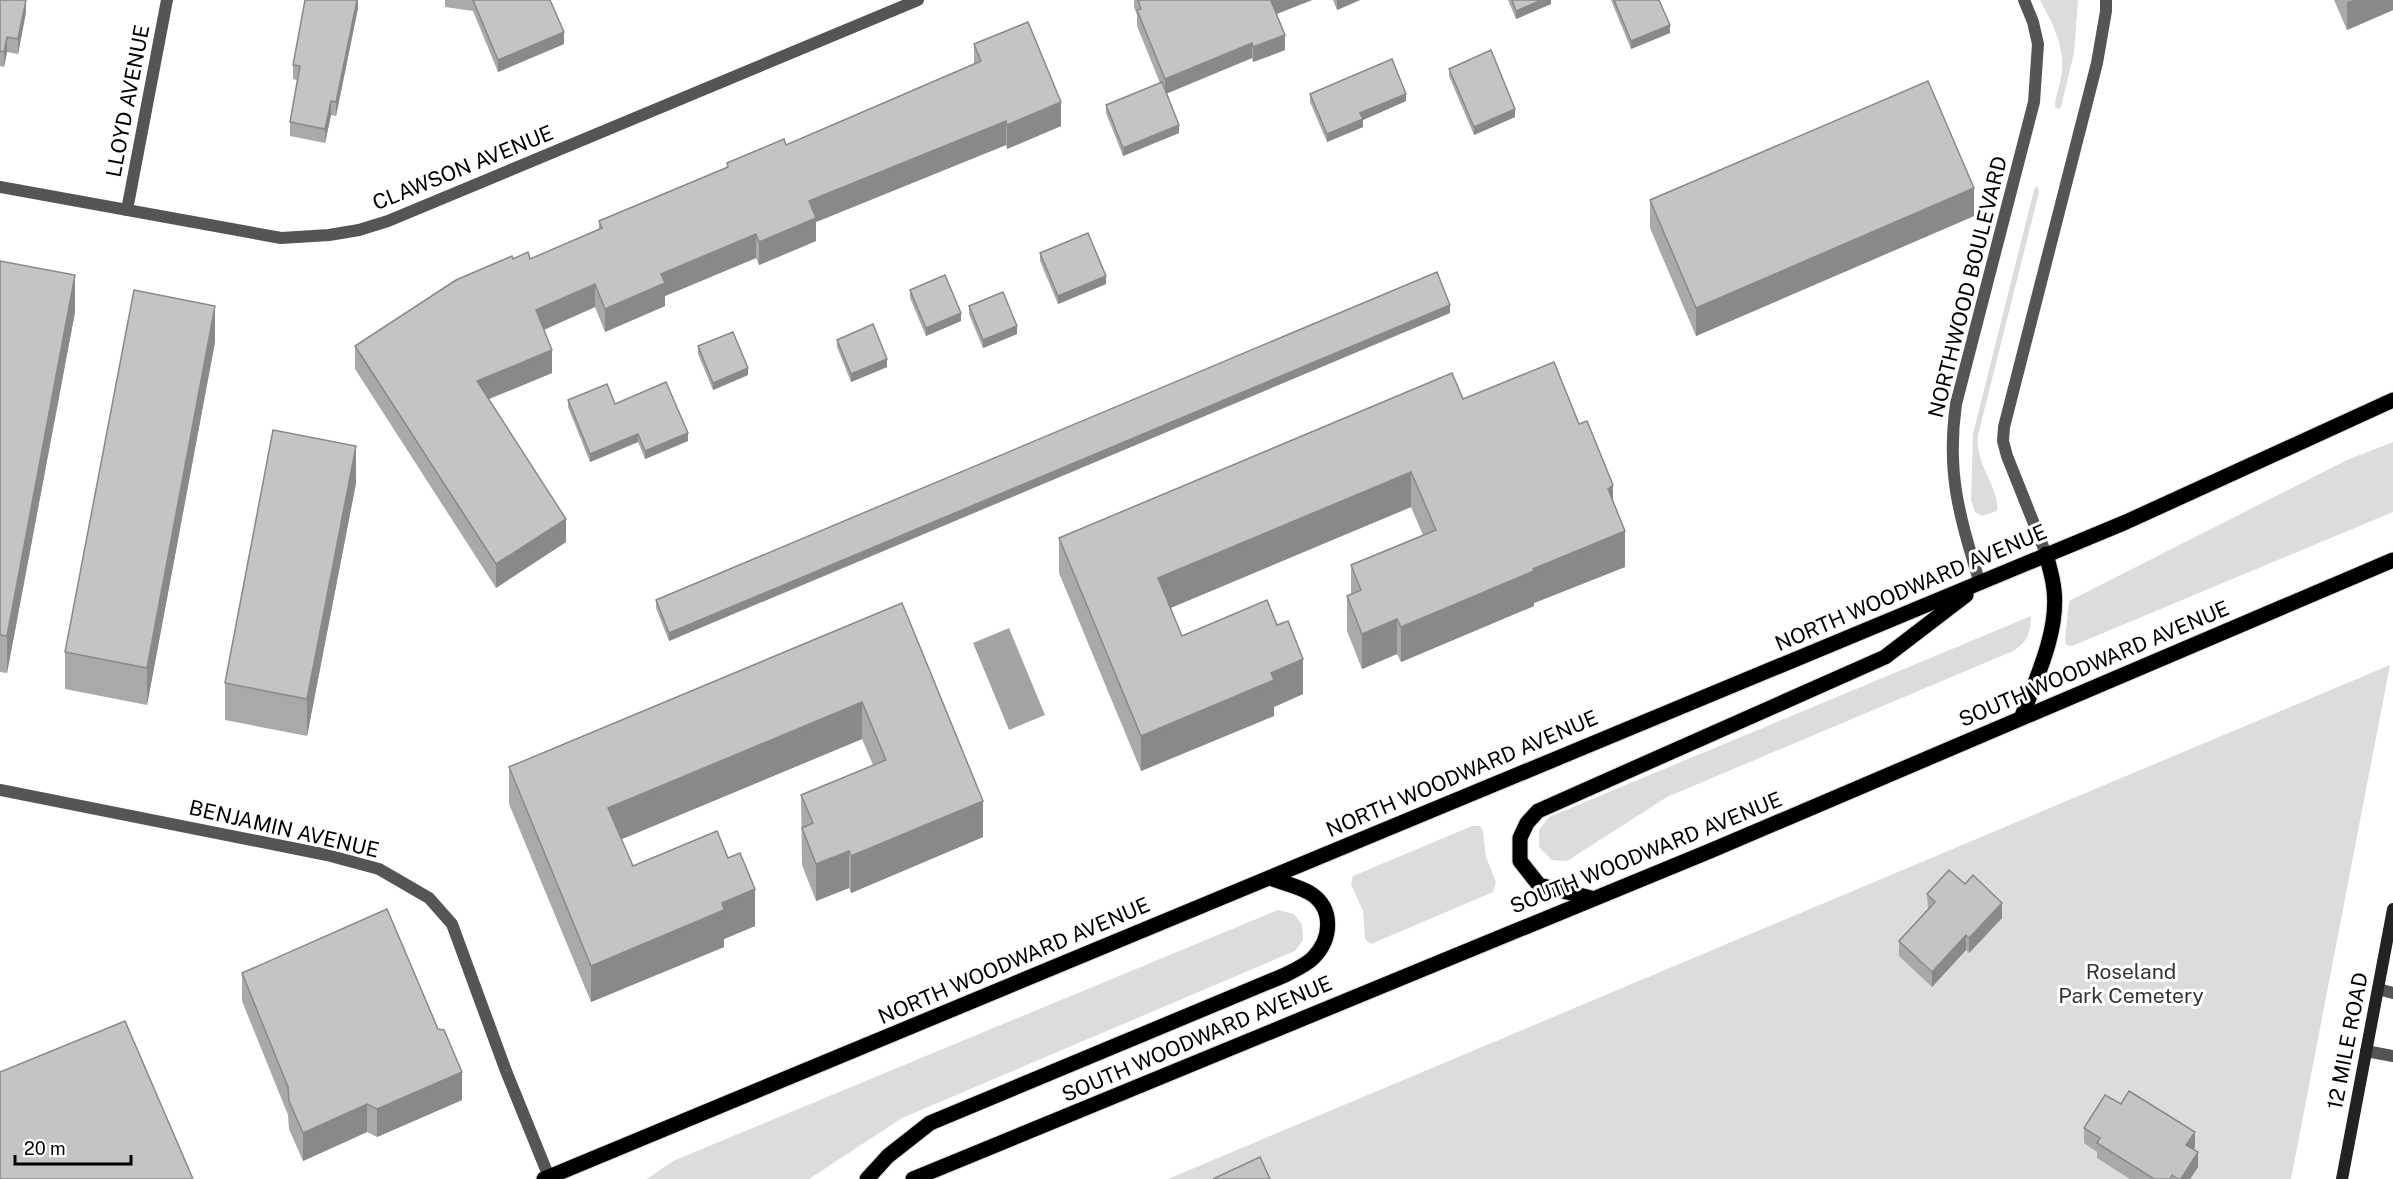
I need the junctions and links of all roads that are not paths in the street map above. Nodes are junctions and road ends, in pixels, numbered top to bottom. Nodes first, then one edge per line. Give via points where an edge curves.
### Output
1 (167, 0) edge
2 (918, 0) edge
3 (2024, 0) edge
4 (2106, 0) edge
5 (0, 187) edge
6 (128, 210) junction
7 (2393, 400) edge
8 (2046, 554) junction
9 (2393, 560) edge
10 (1980, 584) junction
11 (2022, 716) junction
12 (0, 790) edge
13 (1270, 878) junction
14 (1591, 898) junction
15 (2393, 909) edge
16 (2378, 989) junction
17 (2393, 993) edge
18 (2366, 1051) junction
19 (2393, 1056) edge
20 (546, 1178) edge
21 (867, 1179) edge
22 (913, 1179) edge
23 (2342, 1179) edge

1 - 6 street, LLOYD AVENUE
2 - 6 street, CLAWSON AVENUE via 399,217 359,230 281,238
3 - 10 street, NORTHWOOD BOULEVARD via 2038,44 2034,102 1956,404 1951,439 1958,509
4 - 8 street via 2094,74 2004,427 2007,456
5 - 6 street, CLAWSON AVENUE
7 - 8 main road, NORTH WOODWARD AVENUE via 2127,522
8 - 10 main road, NORTH WOODWARD AVENUE
8 - 11 main road via 2055,592 2052,628
9 - 11 main road, SOUTH WOODWARD AVENUE
10 - 13 main road, NORTH WOODWARD AVENUE
10 - 14 main road via 1885,657 1538,811 1520,838 1520,861 1539,885
11 - 14 main road, SOUTH WOODWARD AVENUE
12 - 20 street, BENJAMIN AVENUE via 327,855 379,869 429,898 452,924
13 - 20 main road, NORTH WOODWARD AVENUE
13 - 21 main road via 1307,892 1324,909 1327,937 1312,959 1286,975 930,1123 888,1156
14 - 22 main road, SOUTH WOODWARD AVENUE
15 - 16 main road, 12 MILE ROAD
16 - 17 street
16 - 18 main road, 12 MILE ROAD
18 - 19 street
18 - 23 main road, 12 MILE ROAD

